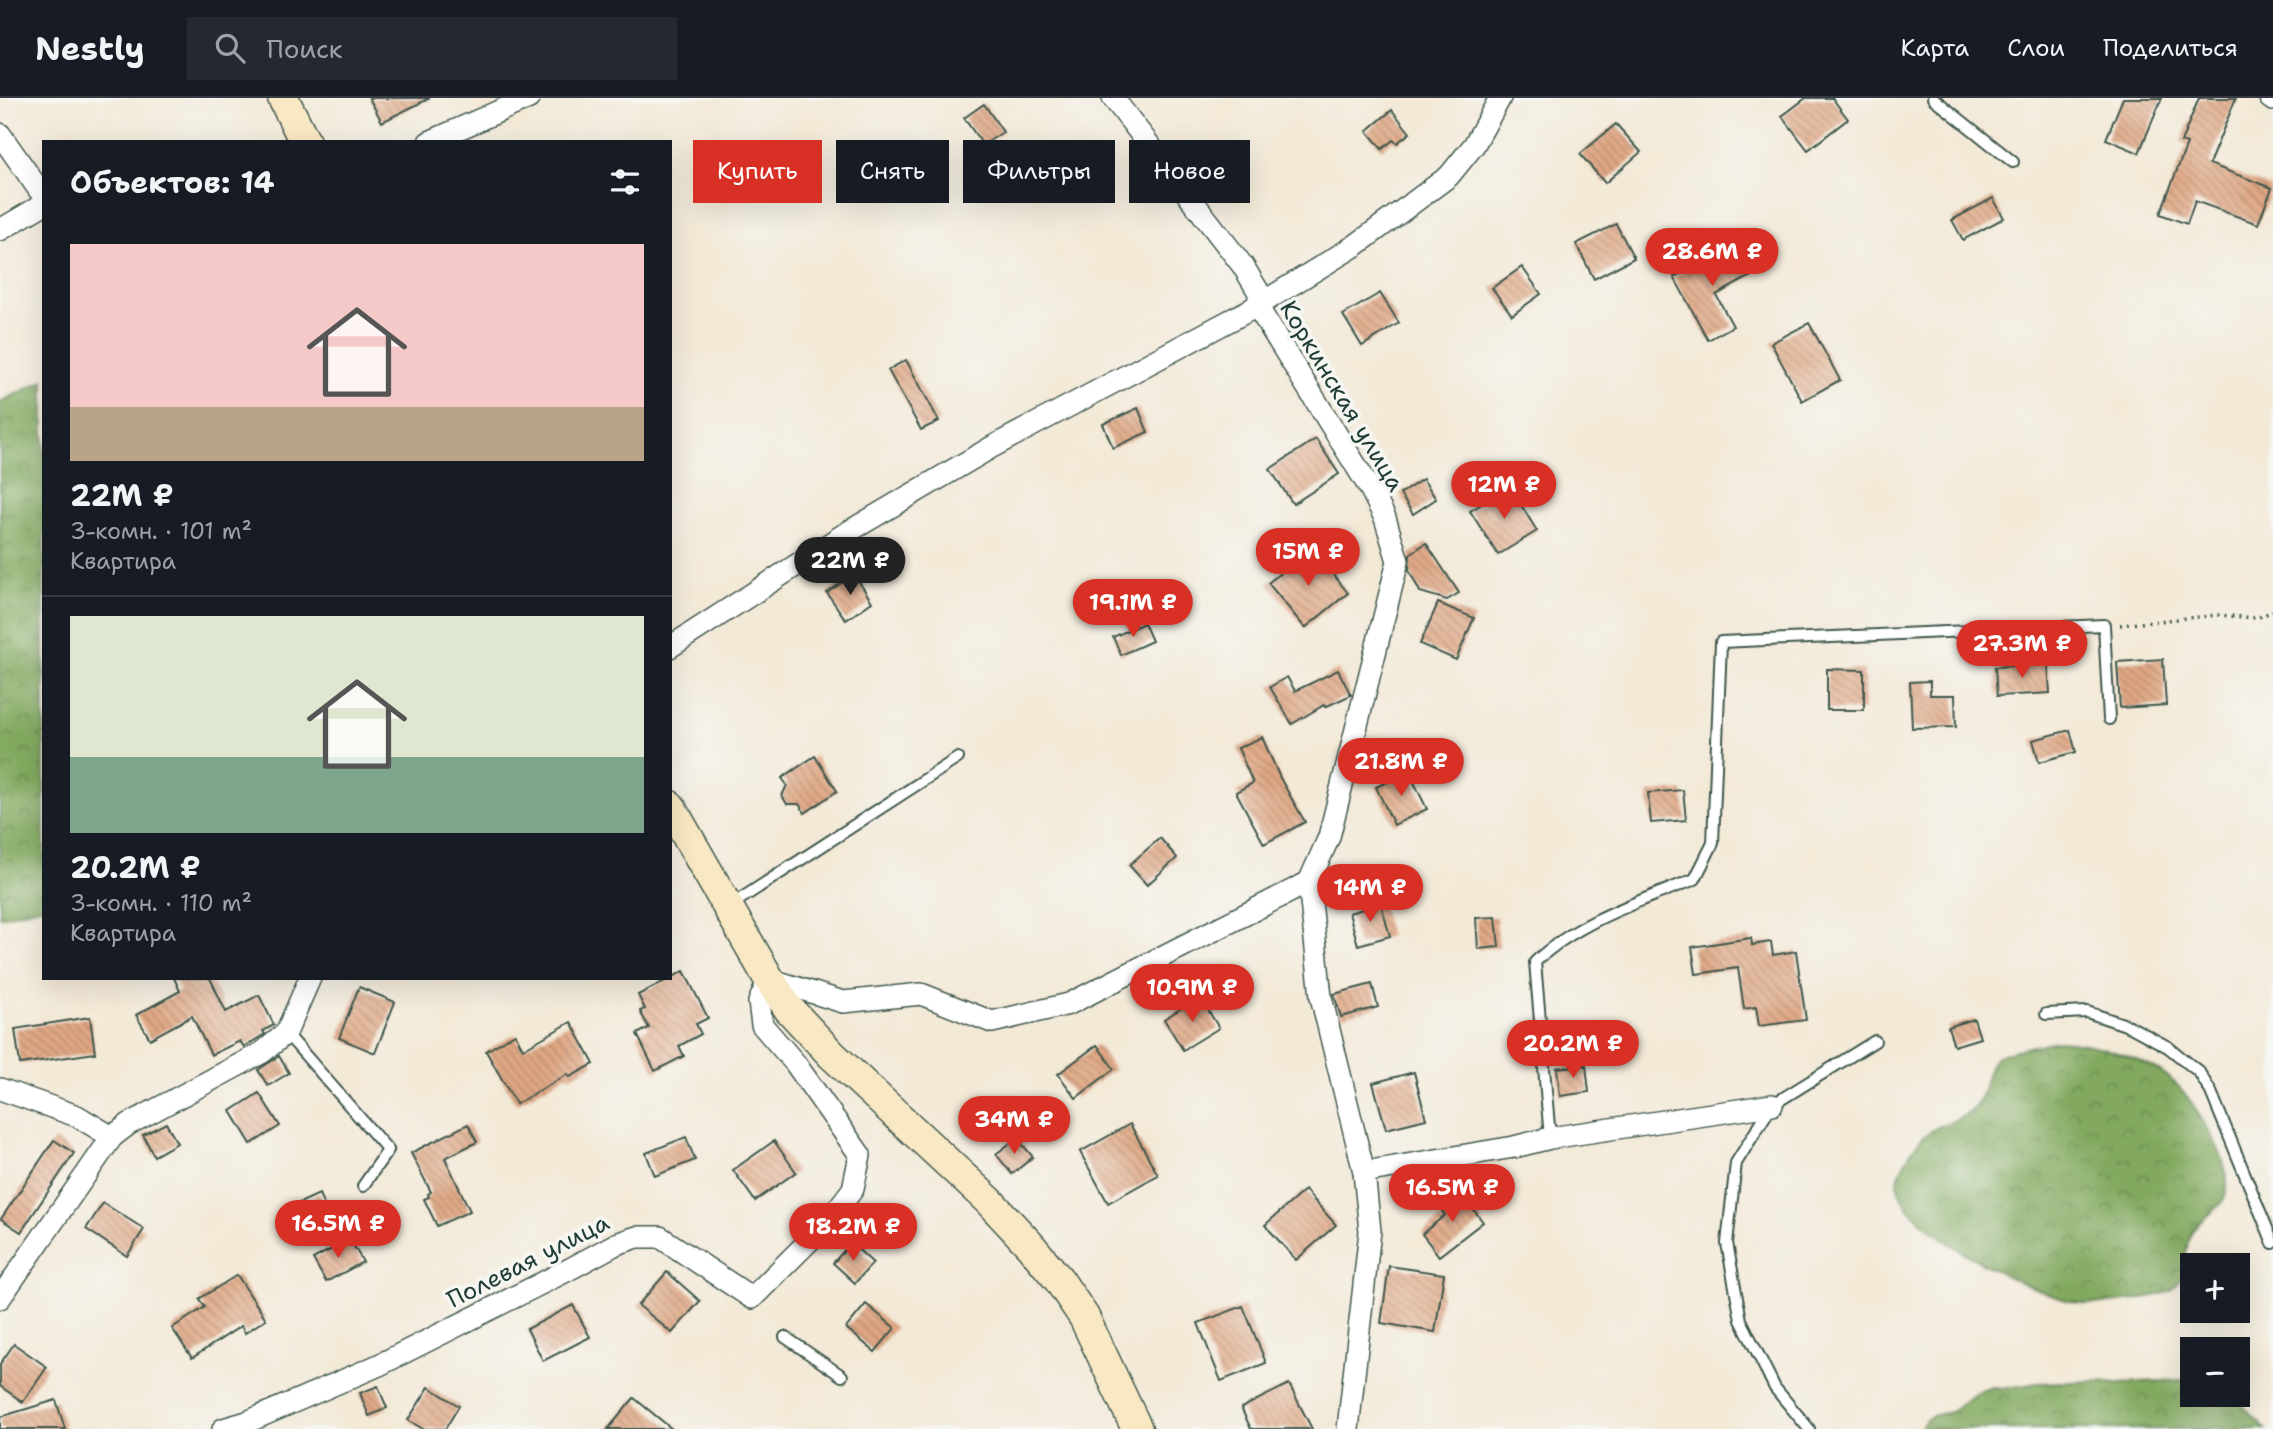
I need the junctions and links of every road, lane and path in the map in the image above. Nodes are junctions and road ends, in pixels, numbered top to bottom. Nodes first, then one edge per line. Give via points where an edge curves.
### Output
1 (283, 98) edge
2 (529, 98) edge
3 (1113, 98) edge
4 (1500, 98) edge
5 (1933, 98) edge
6 (0, 134) edge
7 (303, 140) edge
8 (434, 140) edge
9 (2013, 162) dead end
10 (42, 194) edge
11 (42, 205) edge
12 (0, 230) edge
13 (1256, 306) junction
14 (2273, 611) edge
15 (2104, 625) junction
16 (672, 646) edge
17 (2109, 719) dead end
18 (958, 758) dead end
19 (672, 809) edge
20 (1310, 882) junction
21 (728, 907) junction
22 (769, 979) junction
23 (309, 980) edge
24 (2046, 1014) dead end
25 (286, 1033) junction
26 (1875, 1041) dead end
27 (0, 1088) edge
28 (1772, 1105) junction
29 (112, 1137) junction
30 (1550, 1138) junction
31 (1364, 1172) junction
32 (363, 1185) dead end
33 (2273, 1243) edge
34 (0, 1298) edge
35 (785, 1336) dead end
36 (842, 1376) dead end
37 (223, 1429) edge
38 (1137, 1429) edge
39 (1348, 1429) edge
40 (1809, 1429) edge

1 - 7 street
2 - 8 street
3 - 13 street, Коркинская улица via 1243,266 1260,294
4 - 13 street via 1474,145 1449,176 1356,245
5 - 9 lane
6 - 10 street
11 - 12 street
13 - 16 street via 981,454 843,535
13 - 20 street, Коркинская улица via 1371,490 1398,561 1329,836
14 - 15 path via 2257,618 2217,615
15 - 17 lane
15 - 30 lane via 1721,642 1713,843 1695,879 1596,922 1553,945 1535,962
18 - 21 lane
19 - 21 street
20 - 22 street via 1069,1004 992,1021 921,994 844,1002
20 - 31 street via 1321,997
21 - 22 street
22 - 37 street, Полевая улица via 760,1002 762,1025 860,1155 853,1189 826,1224 752,1298 660,1237 637,1237 379,1365
22 - 38 street via 789,1009 832,1055 989,1201 1037,1254 1084,1317
23 - 25 street
24 - 33 lane via 2087,1012 2129,1026 2168,1047 2199,1072
25 - 29 street via 263,1052
25 - 32 lane via 388,1150
26 - 28 lane
27 - 29 street via 77,1116
28 - 30 street
28 - 40 lane via 1736,1163 1727,1243 1741,1320 1775,1388
29 - 34 street
30 - 31 street
31 - 39 street via 1370,1231
35 - 36 lane

